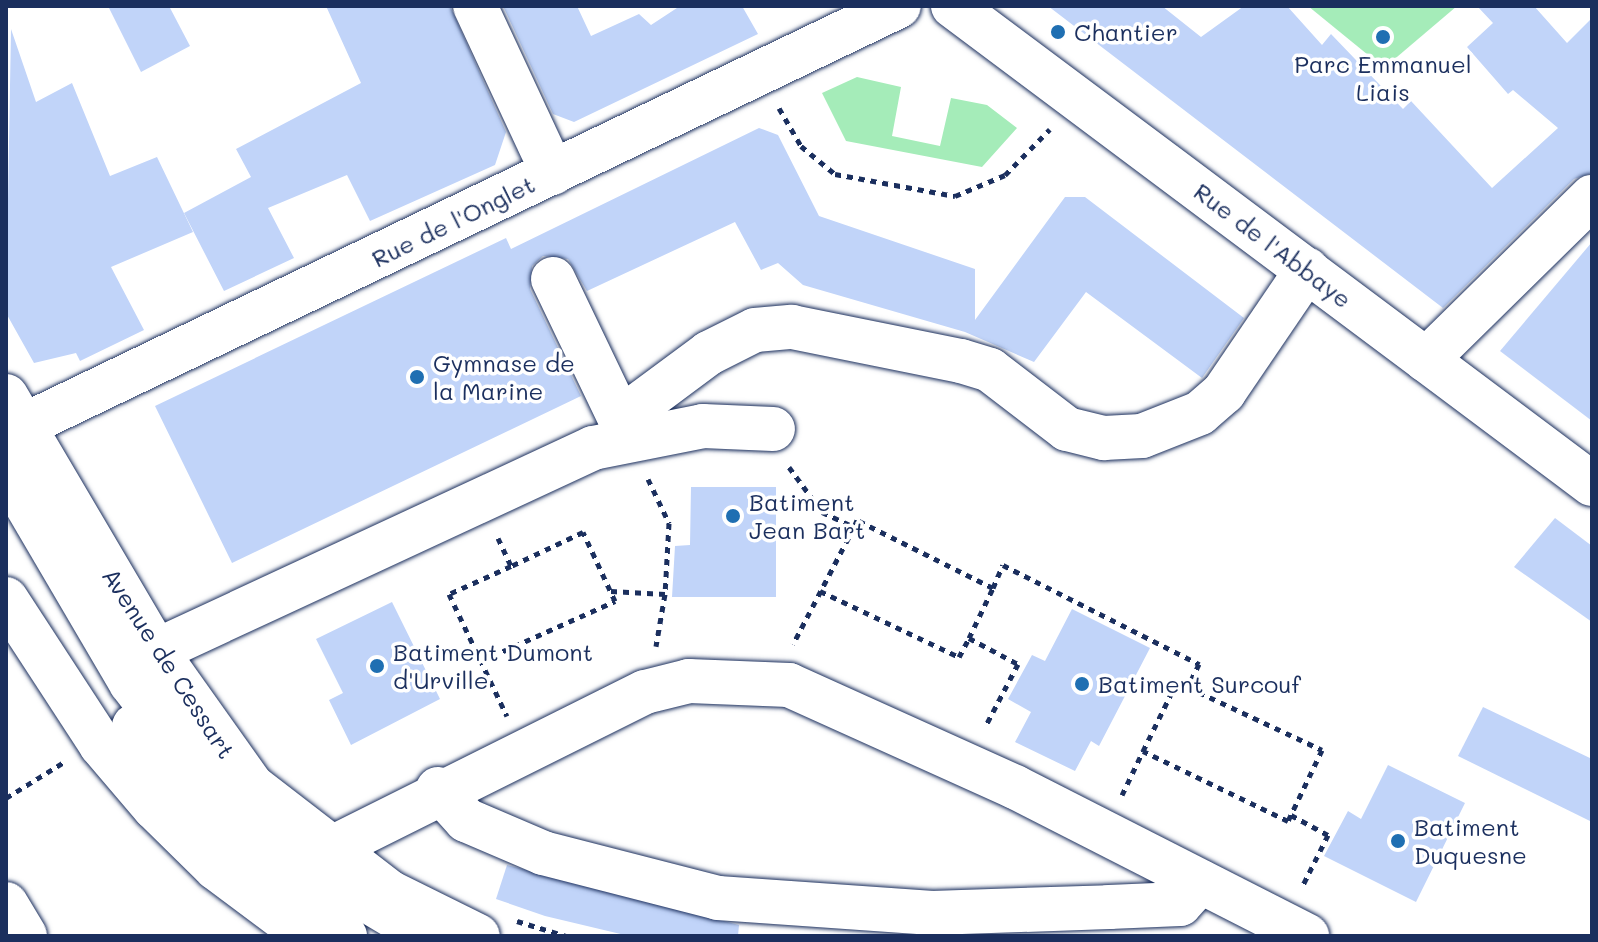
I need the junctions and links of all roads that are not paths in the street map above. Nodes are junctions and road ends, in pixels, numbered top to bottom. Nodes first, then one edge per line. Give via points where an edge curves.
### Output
1 (475, 6) edge
2 (899, 6) edge
3 (953, 6) edge
4 (553, 173) junction
5 (1592, 197) edge
6 (1307, 270) junction
7 (553, 279) dead end
8 (1426, 360) junction
9 (12, 419) edge
10 (773, 429) road end
11 (625, 430) junction
12 (6, 470) edge
13 (1592, 484) edge
14 (6, 524) edge
15 (6, 599) edge
16 (156, 651) junction
17 (438, 789) junction
18 (328, 850) junction
19 (1200, 882) junction
20 (6, 904) edge
21 (494, 927) edge
22 (1295, 930) edge
23 (25, 936) edge
24 (307, 936) edge
25 (345, 936) edge
26 (427, 936) edge

1 - 4 street
2 - 4 street, Rue de l'Onglet
3 - 6 street, Rue de l'Abbaye
4 - 9 street, Rue de l'Onglet
5 - 8 street
6 - 8 street, Rue de l'Abbaye
6 - 11 street via 1224,392 1200,413 1142,436 1104,438 1067,429 990,370 792,327 755,330 709,353
7 - 11 street
8 - 13 street, Rue de l'Abbaye
9 - 16 street, Avenue de Cessart
10 - 11 street
11 - 16 street
12 - 26 street via 131,683 190,760 318,871
14 - 25 street via 167,783 244,861
15 - 24 street via 101,745 154,807 216,868
16 - 18 street, Avenue de Cessart via 252,786
17 - 18 street
17 - 19 street via 466,820 543,853 718,898 825,910 1062,909 1180,904
17 - 19 street via 648,691 689,681 772,683 843,704
18 - 21 street, Avenue de Cessart via 389,892
19 - 22 street
20 - 23 street

